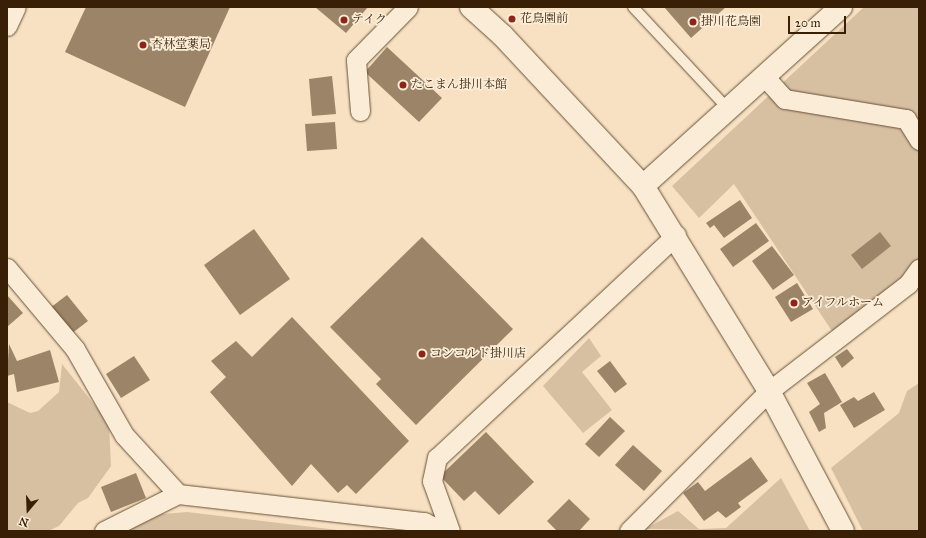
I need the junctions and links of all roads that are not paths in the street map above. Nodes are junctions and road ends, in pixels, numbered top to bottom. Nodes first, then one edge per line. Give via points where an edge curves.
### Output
1 (16, 7) edge
2 (408, 7) edge
3 (471, 7) edge
4 (633, 7) edge
5 (841, 7) edge
6 (7, 26) edge
7 (764, 76) junction
8 (728, 109) junction
9 (360, 111) dead end
10 (919, 140) edge
11 (643, 186) junction
12 (676, 235) junction
13 (7, 268) edge
14 (919, 269) edge
15 (770, 391) junction
16 (178, 494) junction
17 (104, 531) edge
18 (442, 531) edge
19 (450, 531) edge
20 (630, 531) edge
21 (843, 531) edge

1 - 6 street
2 - 9 street via 356,60
3 - 11 street via 503,36
4 - 8 lane
5 - 7 street
7 - 8 street
7 - 10 street via 785,99 906,119
8 - 11 street
11 - 12 street
12 - 15 street
12 - 19 street via 438,458 432,481
13 - 16 street via 75,349 124,434
14 - 15 street via 908,284
15 - 20 street
15 - 21 street
16 - 17 street
16 - 18 street via 424,522

